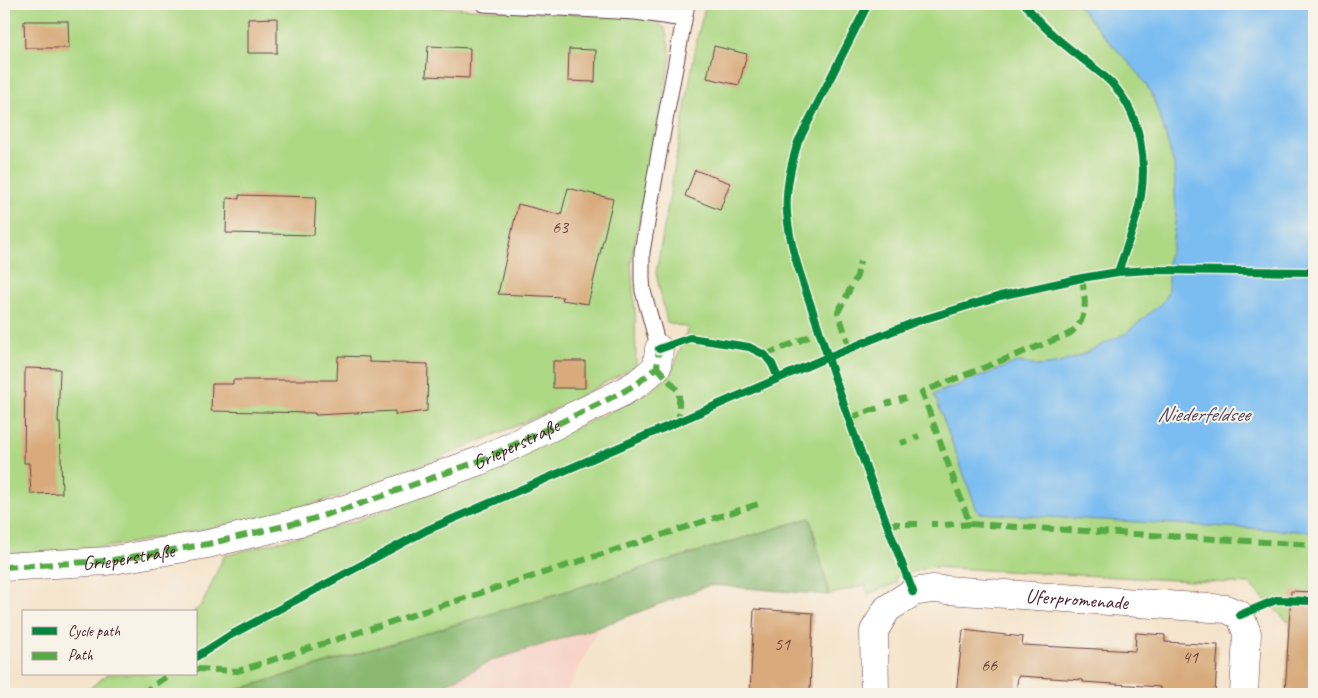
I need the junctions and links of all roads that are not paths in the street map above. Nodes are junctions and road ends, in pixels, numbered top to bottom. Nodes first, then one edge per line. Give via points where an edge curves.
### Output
1 (484, 4) edge
2 (687, 4) edge
3 (684, 19) junction
4 (659, 349) joint
5 (4, 567) edge
6 (875, 694) edge
7 (1244, 694) edge

1 - 3 lane via 636,12
2 - 3 lane, Grieperstraße
3 - 4 lane, Grieperstraße via 642,252 643,291
4 - 5 street, Grieperstraße via 657,367 621,393 482,460 352,508 208,544 107,561
6 - 7 street, Uferpromenade via 874,631 886,609 913,592 932,589 1226,608 1240,615 1247,633

